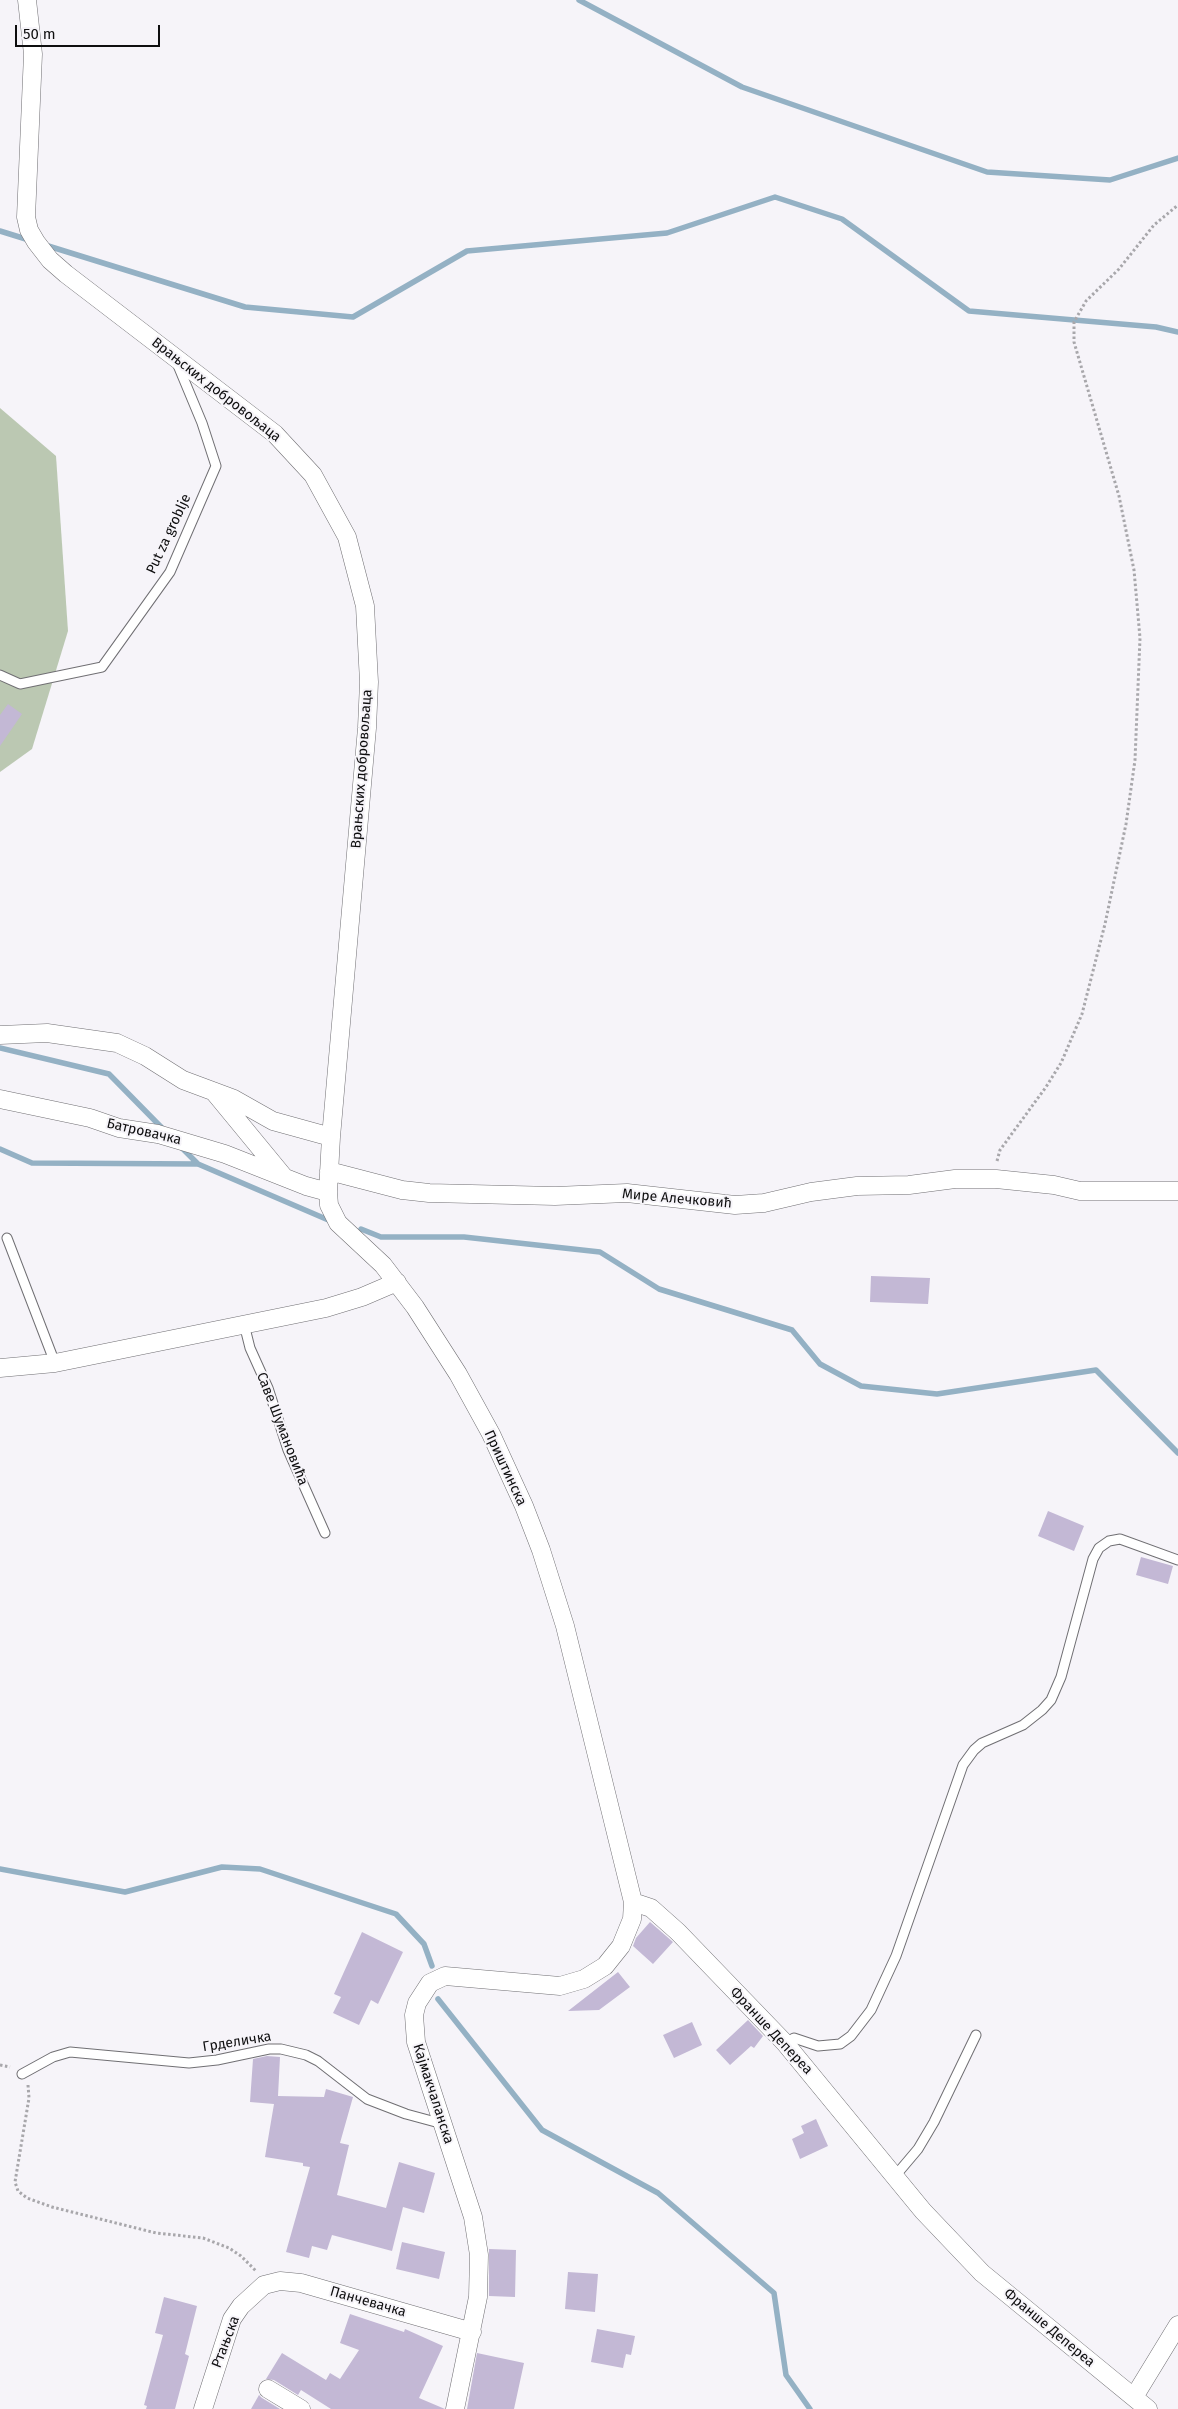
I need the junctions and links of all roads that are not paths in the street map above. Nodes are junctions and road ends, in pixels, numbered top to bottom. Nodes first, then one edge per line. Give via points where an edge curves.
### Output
1 (26, 0) edge
2 (175, 359) junction
3 (0, 675) edge
4 (0, 1035) edge
5 (214, 1092) junction
6 (0, 1099) edge
7 (331, 1137) junction
8 (329, 1171) junction
9 (285, 1178) junction
10 (328, 1192) junction
11 (1178, 1192) edge
12 (6, 1238) dead end
13 (397, 1282) junction
14 (244, 1324) junction
15 (55, 1363) junction
16 (0, 1368) edge
17 (326, 1534) dead end
18 (1178, 1560) edge
19 (610, 1804) joint
20 (634, 1902) junction
21 (976, 2035) dead end
22 (784, 2043) junction
23 (22, 2074) road end
24 (443, 2124) junction
25 (896, 2176) junction
26 (264, 2284) joint
27 (1178, 2325) edge
28 (472, 2332) junction
29 (268, 2389) dead end
30 (1134, 2397) junction
31 (209, 2407) edge
32 (301, 2409) edge
33 (455, 2409) edge
34 (1148, 2409) edge

1 - 2 street, Врањских добровољаца via 33,54 26,203 29,230 50,260
2 - 3 lane, Put za groblje via 216,466 170,572 102,667 20,684
2 - 7 street, Врањских добровољаца via 274,434 313,476 347,537 365,606 369,657 367,728
4 - 5 street via 47,1034 117,1043 183,1080
5 - 7 street via 234,1099 273,1121
5 - 9 street
6 - 9 street, Батровачка via 90,1118 119,1128 158,1134 226,1154
7 - 8 street, Врањских добровољаца
8 - 10 street, Приштинска
8 - 11 street, Мире Алечковић via 402,1190 429,1193 555,1196 627,1192 735,1205 857,1186 996,1179 1080,1191
9 - 10 street, Батровачка
10 - 13 street, Приштинска via 329,1205 338,1223
12 - 15 lane
13 - 14 street via 326,1308
13 - 19 street, Приштинска via 458,1374 486,1425 534,1532 565,1626
14 - 15 street
14 - 17 lane, Саве Шумановића via 288,1450
15 - 16 street
18 - 22 lane via 1120,1539 1099,1548 1062,1677 1051,1700 1023,1725 982,1743 963,1765 896,1956 871,2010 851,2036 840,2044 818,2046 794,2038
19 - 20 street, Кајмакчаланска
20 - 22 street, Франше Депереа via 651,1908 678,1932
20 - 24 street, Кајмакчаланска via 632,1918 621,1946 605,1966 584,1979 560,1986 445,1976 430,1983 417,2003 414,2029
21 - 25 lane via 934,2122
22 - 25 street, Франше Депереа
23 - 24 lane, Грделичка via 53,2057 70,2052 189,2062 281,2049 318,2061 367,2099
24 - 28 street, Кајмакчаланска via 474,2217 479,2290
25 - 30 street, Франше Депереа via 923,2211 982,2273
26 - 28 street, Панчевачка via 280,2281 302,2283
26 - 31 street, Ртањска via 232,2319
27 - 30 street
28 - 33 street, Кајмакчаланска
29 - 32 street
30 - 34 street, Франше Депереа

